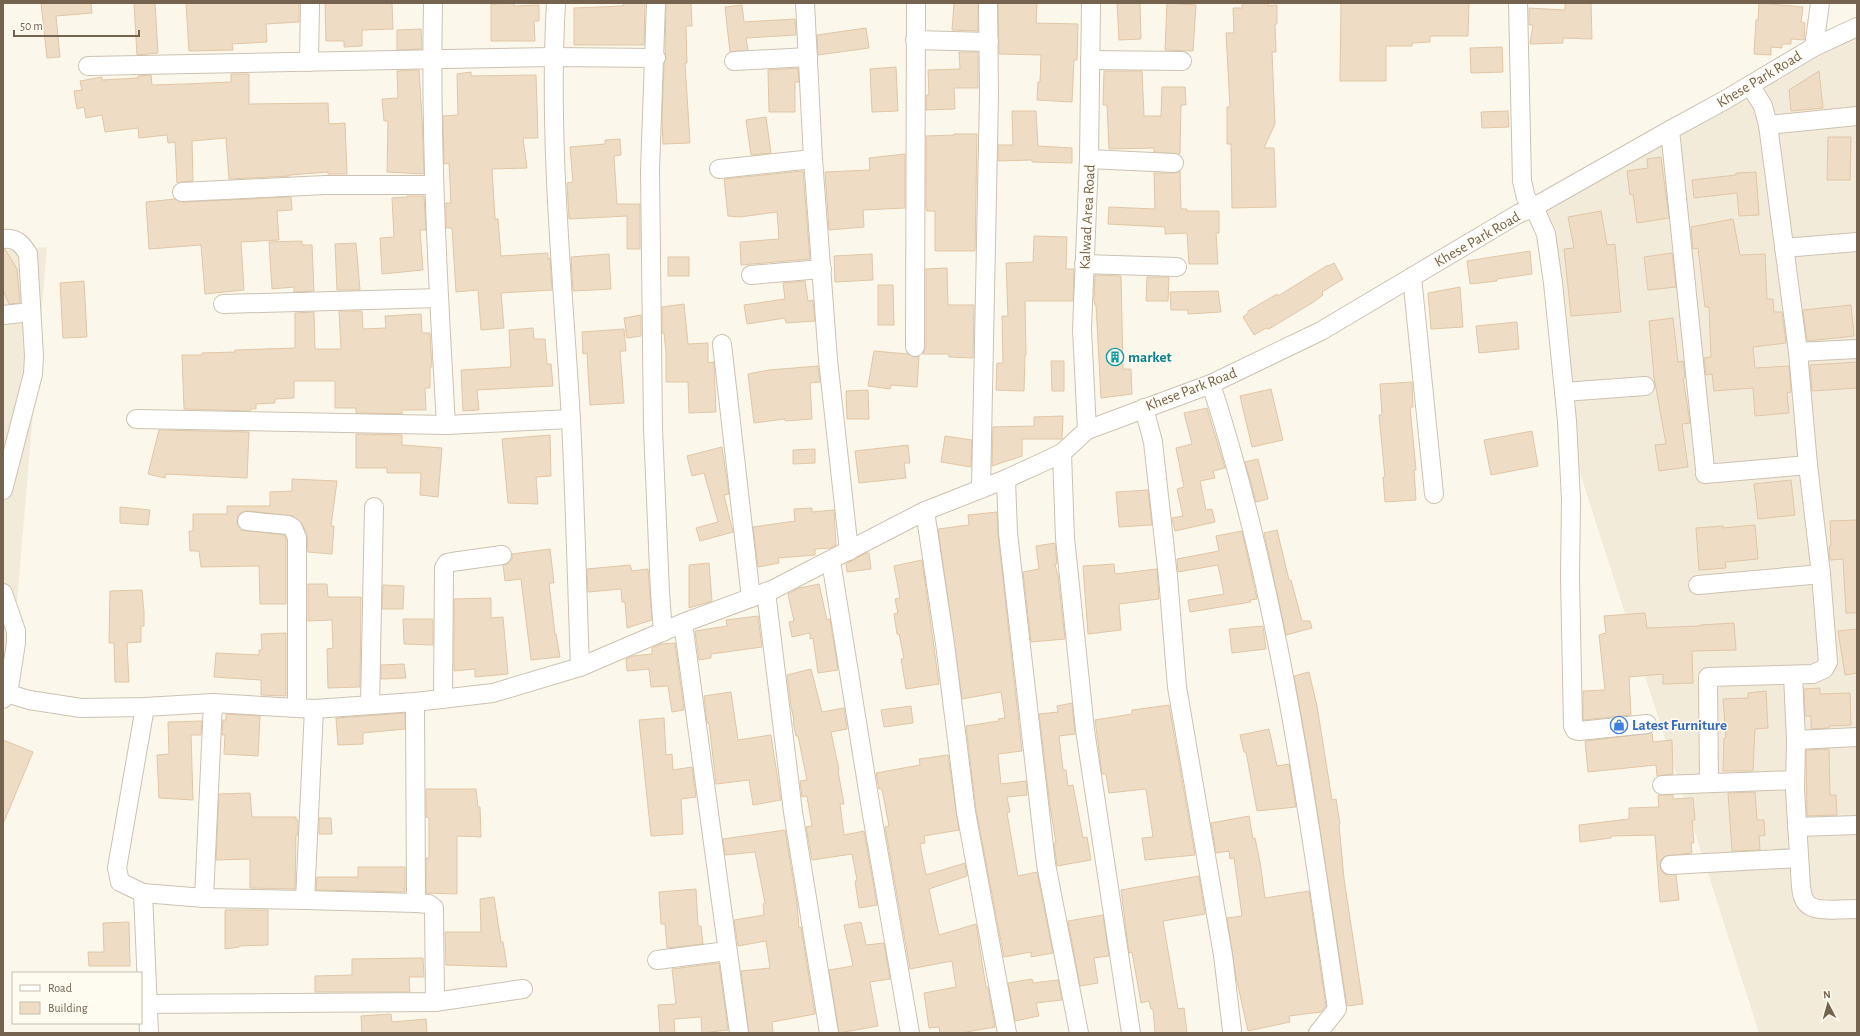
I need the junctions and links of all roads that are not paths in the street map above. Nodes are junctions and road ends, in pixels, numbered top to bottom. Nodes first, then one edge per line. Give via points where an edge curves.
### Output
1 (310, 3) edge
2 (433, 3) edge
3 (556, 3) edge
4 (656, 3) edge
5 (805, 3) edge
6 (916, 3) edge
7 (988, 3) edge
8 (1091, 3) edge
9 (1518, 3) edge
10 (1820, 3) edge
11 (1857, 27) edge
12 (915, 40) junction
13 (988, 42) junction
14 (1814, 47) junction
15 (553, 57) junction
16 (808, 57) junction
17 (656, 58) junction
18 (432, 60) junction
19 (1090, 60) junction
20 (734, 61) dead end
21 (1182, 61) dead end
22 (309, 62) junction
23 (88, 66) dead end
24 (1750, 85) junction
25 (1857, 116) edge
26 (1768, 125) junction
27 (1670, 130) junction
28 (813, 159) junction
29 (1089, 159) junction
30 (1174, 163) dead end
31 (719, 169) dead end
32 (433, 185) junction
33 (182, 192) dead end
34 (1534, 208) junction
35 (3, 238) edge
36 (1857, 242) edge
37 (1784, 248) junction
38 (1084, 264) junction
39 (1177, 267) dead end
40 (822, 269) junction
41 (751, 275) dead end
42 (1412, 277) junction
43 (439, 298) junction
44 (223, 304) dead end
45 (22, 312) dead end
46 (3, 315) edge
47 (722, 344) dead end
48 (915, 347) dead end
49 (1857, 349) edge
50 (1798, 352) junction
51 (1211, 384) junction
52 (1645, 386) dead end
53 (1564, 392) junction
54 (1144, 408) junction
55 (136, 419) dead end
56 (571, 419) junction
57 (446, 425) junction
58 (1087, 430) junction
59 (1062, 453) junction
60 (1808, 465) junction
61 (1006, 479) junction
62 (981, 489) junction
63 (3, 490) edge
64 (1434, 494) dead end
65 (374, 507) dead end
66 (925, 511) junction
67 (247, 521) dead end
68 (849, 551) junction
69 (502, 555) dead end
70 (831, 561) junction
71 (1821, 574) junction
72 (1698, 584) dead end
73 (3, 593) edge
74 (759, 595) junction
75 (683, 623) junction
76 (663, 632) junction
77 (580, 667) junction
78 (1793, 675) junction
79 (5, 695) edge
80 (442, 699) junction
81 (415, 702) junction
82 (213, 703) junction
83 (370, 705) junction
84 (145, 707) junction
85 (306, 708) junction
86 (1647, 724) dead end
87 (1857, 737) edge
88 (1796, 740) junction
89 (1795, 780) junction
90 (1709, 783) junction
91 (1662, 785) dead end
92 (1857, 825) edge
93 (1797, 827) junction
94 (1799, 858) junction
95 (1670, 865) dead end
96 (143, 893) junction
97 (204, 898) junction
98 (305, 900) junction
99 (416, 903) junction
100 (1857, 909) edge
101 (727, 951) junction
102 (657, 960) dead end
103 (523, 989) dead end
104 (435, 1002) junction
105 (145, 1004) edge
106 (1232, 1030) dead end
107 (149, 1033) edge
108 (739, 1033) edge
109 (829, 1033) edge
110 (910, 1033) edge
111 (1006, 1033) edge
112 (1079, 1033) edge
113 (1132, 1033) edge
114 (1318, 1033) edge

1 - 22 street
2 - 18 street
3 - 15 street
4 - 17 street
5 - 16 street
6 - 12 street
7 - 13 street
8 - 19 street, Kalwad Area Road
9 - 34 street via 1522,181 1526,198
10 - 14 street
11 - 14 street, Khese Park Road
12 - 13 street
12 - 48 street
13 - 62 street
14 - 24 street, Khese Park Road
15 - 17 street
15 - 18 street
15 - 56 street via 559,251
16 - 20 street
16 - 28 street
17 - 76 street via 650,170 653,428
18 - 22 street
18 - 32 street
19 - 21 street
19 - 29 street, Kalwad Area Road
22 - 23 street
24 - 26 street via 1763,106
24 - 27 street, Khese Park Road
25 - 26 street
26 - 37 street
27 - 34 street, Khese Park Road
27 - 60 street via 1705,472
28 - 31 street
28 - 40 street
29 - 30 street
29 - 38 street, Kalwad Area Road
32 - 33 street via 325,184
32 - 43 street
34 - 42 street, Khese Park Road via 1518,214
34 - 53 street via 1546,234
35 - 63 street via 10,238 22,244 28,254 34,356 33,374
36 - 37 street
37 - 50 street
38 - 39 street
38 - 58 street, Kalwad Area Road via 1082,329
40 - 41 street
40 - 68 street via 828,360
42 - 51 street, Khese Park Road via 1321,331
42 - 64 street
43 - 44 street
43 - 57 street
45 - 46 street
47 - 74 street
49 - 50 street
50 - 60 street
51 - 54 street, Khese Park Road
51 - 114 street via 1232,450 1271,609 1293,726 1338,1009
52 - 53 street
53 - 86 street via 1571,500 1573,726 1579,731
54 - 58 street, Khese Park Road
54 - 106 street via 1153,442 1177,687 1223,955
55 - 57 street
56 - 57 street
56 - 77 street
58 - 59 street
59 - 61 street
59 - 113 street via 1065,538 1085,730
60 - 71 street
61 - 62 street
61 - 112 street via 1008,533 1046,864
62 - 66 street
65 - 83 street
66 - 68 street
66 - 111 street via 966,812
67 - 85 street via 288,525 293,528 296,538
68 - 70 street
69 - 80 street via 447,563 444,568
70 - 74 street
70 - 110 street
71 - 72 street
71 - 78 street via 1828,662 1824,669 1813,674
73 - 79 street via 16,631 16,643
74 - 75 street
74 - 109 street
75 - 76 street
75 - 101 street
76 - 77 street
77 - 80 street via 493,693
78 - 88 street
78 - 90 street via 1708,677
79 - 84 street via 81,708
80 - 81 street
81 - 83 street
81 - 99 street
82 - 84 street
82 - 85 street
82 - 97 street
83 - 85 street
84 - 96 street via 117,868 120,882
85 - 98 street
87 - 88 street
88 - 89 street
89 - 90 street
89 - 93 street
90 - 91 street
92 - 93 street
93 - 94 street
94 - 95 street
94 - 100 street via 1801,887 1804,900 1810,906 1819,909
96 - 97 street
96 - 105 street
97 - 98 street
98 - 99 street
99 - 104 street via 429,904 434,908
101 - 102 street
101 - 108 street
103 - 104 street
104 - 105 street
105 - 107 street

